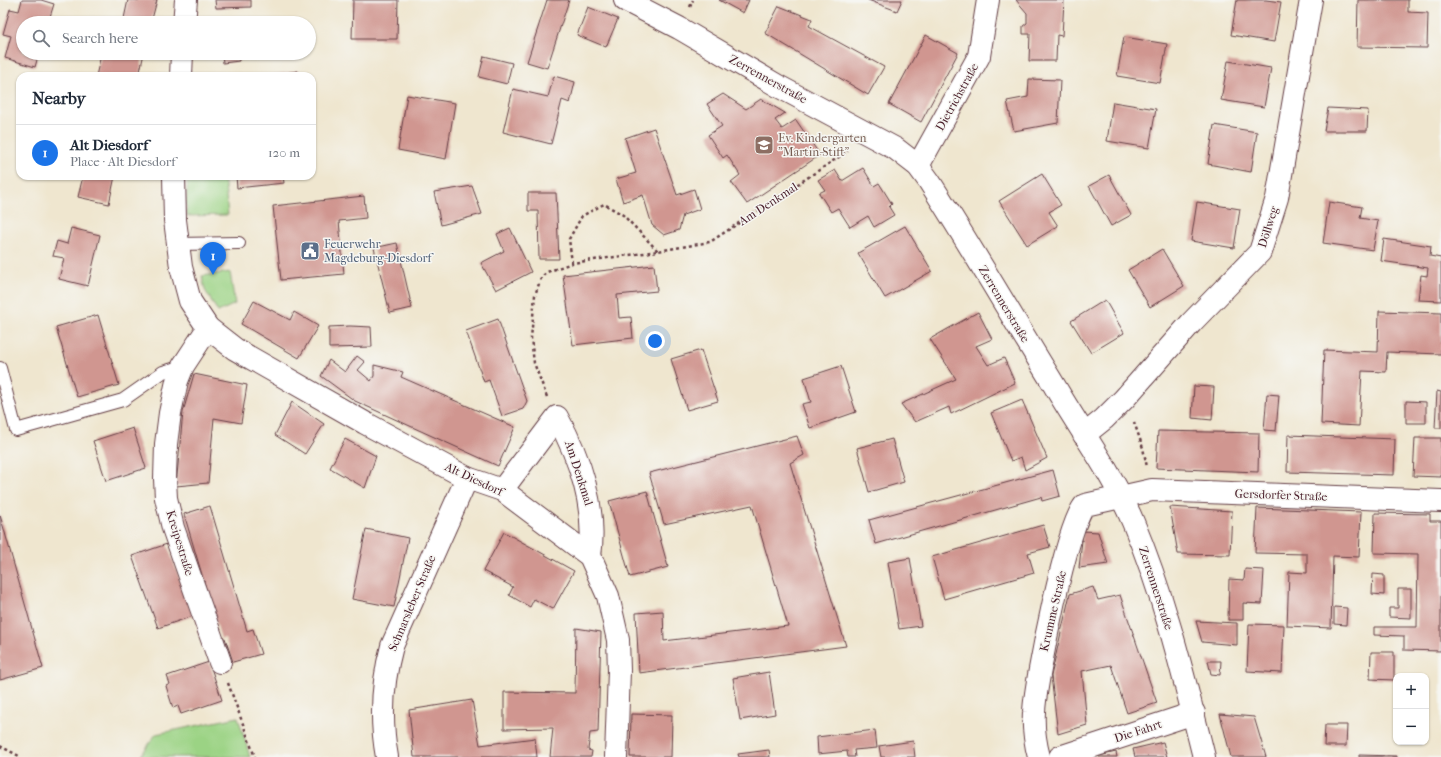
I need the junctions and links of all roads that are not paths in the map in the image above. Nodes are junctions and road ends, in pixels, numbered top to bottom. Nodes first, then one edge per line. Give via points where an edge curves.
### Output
1 (186, 0) edge
2 (625, 0) edge
3 (988, 0) edge
4 (1311, 0) edge
5 (185, 16) edge
6 (182, 60) edge
7 (181, 72) edge
8 (918, 166) junction
9 (174, 180) edge
10 (239, 243) dead end
11 (178, 244) junction
12 (208, 328) junction
13 (183, 366) junction
14 (0, 368) edge
15 (1084, 435) junction
16 (467, 478) junction
17 (502, 490) junction
18 (1121, 496) junction
19 (1441, 501) edge
20 (590, 556) junction
21 (220, 662) road end
22 (1194, 713) junction
23 (386, 757) edge
24 (616, 757) edge
25 (1039, 757) edge
26 (1060, 757) edge
27 (1204, 757) edge

1 - 5 street
2 - 8 street, Zerrennerstraße via 896,149
3 - 8 street, Dietrichstraße via 979,56
4 - 15 street, Döllweg via 1277,198 1260,252 1191,323 1124,399
6 - 7 street
8 - 15 street, Zerrennerstraße
9 - 11 street, Alt Diesdorf via 174,220
10 - 11 lane
11 - 12 street, Alt Diesdorf via 186,289 196,311
12 - 13 street, Kreipestraße
12 - 16 street, Alt Diesdorf via 235,349
13 - 14 lane via 163,372 123,400 16,430
13 - 21 street, Kreipestraße via 173,396 167,436 166,498 173,528
15 - 18 street, Zerrennerstraße
16 - 17 street, Alt Diesdorf
16 - 23 street, Schnarsleber Straße via 392,646 382,709
17 - 20 street, Alt Diesdorf
17 - 20 street, Am Denkmal via 557,417 572,447 589,501 592,529
18 - 19 street, Gersdorfer Straße via 1152,490
18 - 22 street, Zerrennerstraße via 1153,574
18 - 25 street, Krumme Straße via 1085,505 1074,525 1035,696 1034,728
20 - 24 street, Alt Diesdorf via 608,596 618,640 620,670
22 - 26 street, Die Fahrt
22 - 27 street, Zerrennerstraße

